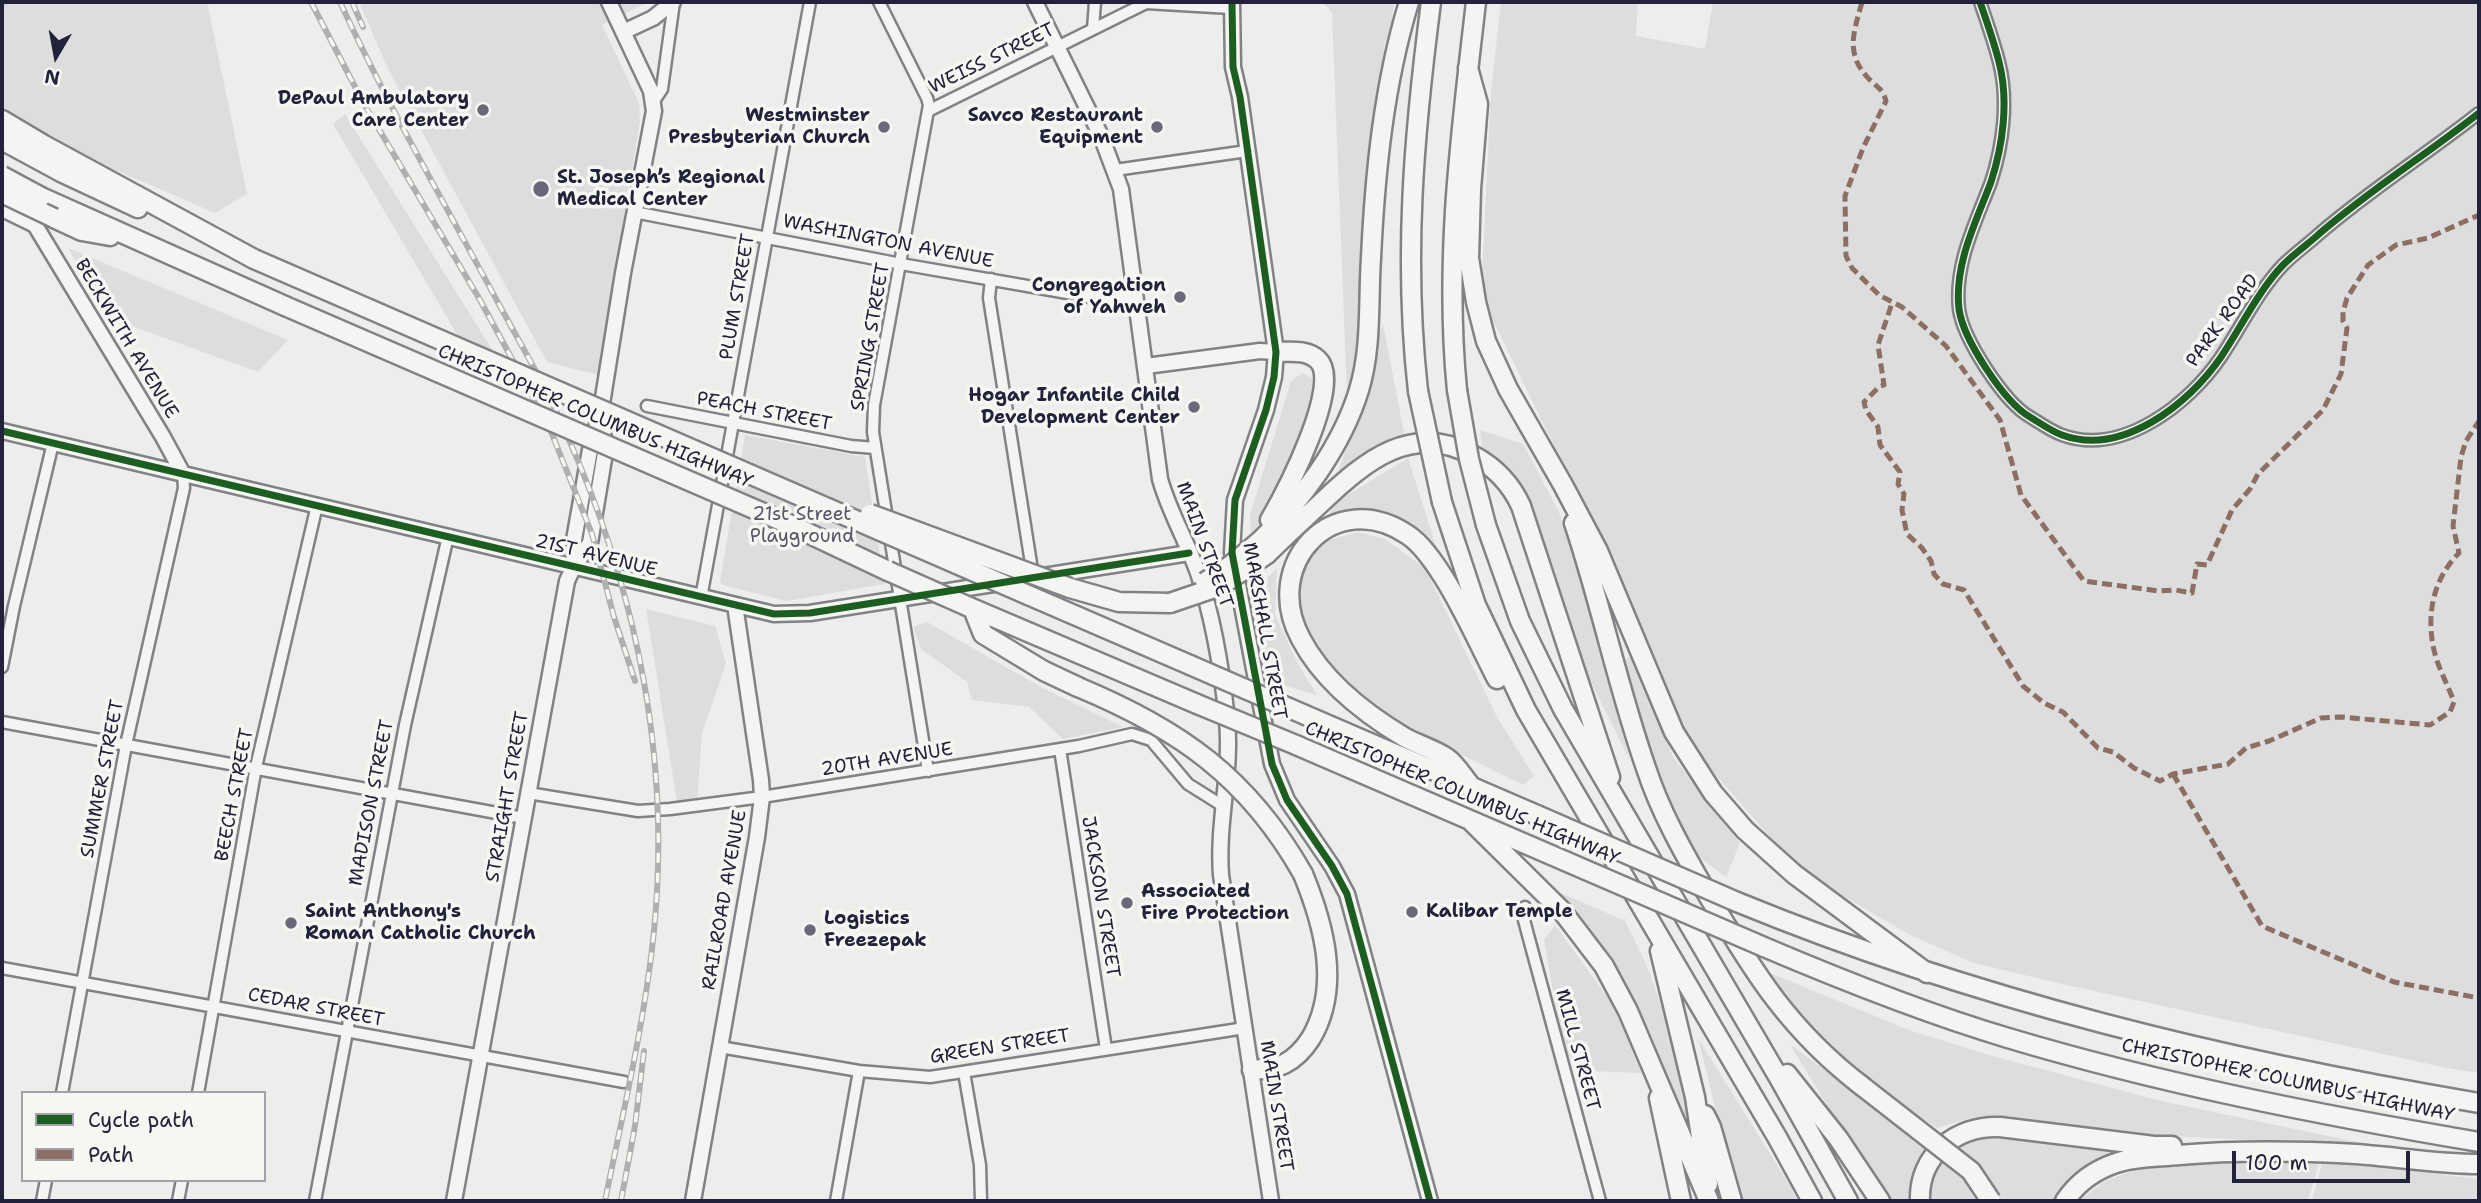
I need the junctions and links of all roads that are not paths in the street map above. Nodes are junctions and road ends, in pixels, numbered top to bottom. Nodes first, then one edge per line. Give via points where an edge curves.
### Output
1 (609, 2) edge
2 (673, 2) edge
3 (810, 2) edge
4 (879, 2) edge
5 (1035, 2) edge
6 (1095, 2) edge
7 (1409, 2) edge
8 (1431, 2) edge
9 (1476, 2) edge
10 (1980, 2) edge
11 (1231, 5) edge
12 (1093, 29) junction
13 (623, 32) junction
14 (1057, 47) junction
15 (1468, 68) junction
16 (654, 101) junction
17 (928, 111) junction
18 (2479, 113) edge
19 (2, 120) edge
20 (2, 140) edge
21 (1247, 150) junction
22 (40, 152) junction
23 (1115, 170) junction
24 (2, 174) edge
25 (5, 205) edge
26 (634, 212) junction
27 (767, 237) junction
28 (131, 239) junction
29 (901, 264) junction
30 (991, 279) junction
31 (1136, 295) junction
32 (1276, 352) junction
33 (1146, 366) junction
34 (647, 406) dead end
35 (733, 425) junction
36 (2, 431) edge
37 (1535, 435) junction
38 (53, 443) junction
39 (875, 448) junction
40 (691, 449) junction
41 (183, 474) junction
42 (317, 505) junction
43 (448, 536) junction
44 (1262, 543) junction
45 (1189, 553) junction
46 (573, 566) junction
47 (1033, 576) junction
48 (701, 598) junction
49 (900, 598) junction
50 (1169, 600) junction
51 (734, 605) junction
52 (970, 607) junction
53 (2, 667) edge
54 (1526, 710) junction
55 (2, 722) edge
56 (126, 745) junction
57 (1060, 750) junction
58 (256, 767) junction
59 (928, 771) junction
60 (1471, 786) junction
61 (392, 793) junction
62 (528, 793) junction
63 (762, 797) junction
64 (1223, 806) junction
65 (1620, 809) junction
66 (524, 818) junction
67 (1472, 822) junction
68 (1525, 907) dead end
69 (1655, 932) junction
70 (2, 968) edge
71 (1927, 973) junction
72 (82, 982) junction
73 (214, 1006) junction
74 (1245, 1028) junction
75 (1751, 1029) junction
76 (346, 1032) junction
77 (720, 1047) junction
78 (1106, 1049) junction
79 (480, 1057) junction
80 (1252, 1070) junction
81 (859, 1071) junction
82 (964, 1072) junction
83 (624, 1082) dead end
84 (62, 1091) edge
85 (198, 1091) edge
86 (1695, 1097) junction
87 (2479, 1103) edge
88 (1670, 1122) junction
89 (2479, 1142) edge
90 (2223, 1151) junction
91 (2479, 1164) edge
92 (46, 1182) edge
93 (182, 1182) edge
94 (2066, 1200) edge
95 (42, 1201) edge
96 (178, 1201) edge
97 (315, 1201) edge
98 (454, 1201) edge
99 (693, 1201) edge
100 (836, 1201) edge
101 (981, 1201) edge
102 (1271, 1201) edge
103 (1430, 1201) edge
104 (1600, 1201) edge
105 (1681, 1201) edge
106 (1710, 1201) edge
107 (1732, 1201) edge
108 (1812, 1201) edge
109 (1848, 1201) edge
110 (1880, 1201) edge
111 (1920, 1201) edge
112 (1991, 1201) edge

1 - 13 street
2 - 13 street
2 - 16 street, STRAIGHT STREET via 662,89
3 - 27 street, PLUM STREET
4 - 17 street, SPRING STREET via 927,98
5 - 14 street, MAIN STREET
6 - 12 street
7 - 44 highway via 1390,77 1363,373 1336,442
8 - 54 highway, bridge via 1411,189 1411,313 1418,391 1442,502 1476,605
9 - 15 highway
10 - 18 street, PARK ROAD via 2000,64 2003,118 1992,179 1967,245 1959,310 1975,352 2019,411 2061,435 2111,440 2133,433 2174,406 2219,360 2283,265 2343,214
11 - 12 street, WEISS STREET via 1146,3
11 - 21 street, MARSHALL STREET via 1233,67
12 - 14 street, WEISS STREET
13 - 16 street
14 - 17 street, WEISS STREET
14 - 23 street, MAIN STREET
15 - 37 highway via 1478,104 1469,238 1476,302 1492,357
15 - 65 highway, bridge via 1451,270 1453,352 1469,459 1486,525 1533,649
16 - 26 street, STRAIGHT STREET
17 - 29 street, SPRING STREET
19 - 22 highway
20 - 22 highway
21 - 23 street
21 - 32 street, MARSHALL STREET
22 - 40 highway, CHRISTOPHER COLUMBUS HIGHWAY, bridge via 254,259
23 - 31 street, MAIN STREET via 1125,207
24 - 25 street
24 - 28 highway, CHRISTOPHER COLUMBUS HIGHWAY, bridge
25 - 28 highway, bridge via 82,231
25 - 41 street, BECKWITH AVENUE via 35,225
26 - 27 street, WASHINGTON AVENUE
26 - 46 street, STRAIGHT STREET
27 - 29 street, WASHINGTON AVENUE
27 - 35 street, PLUM STREET
28 - 52 highway, CHRISTOPHER COLUMBUS HIGHWAY, bridge
29 - 30 street, WASHINGTON AVENUE
29 - 39 street, SPRING STREET via 874,405
30 - 31 street, WASHINGTON AVENUE via 1102,299
30 - 47 street via 989,298
31 - 33 street, MAIN STREET
32 - 33 street
32 - 44 highway via 1312,355 1323,366 1325,382 1298,466
32 - 103 street, MARSHALL STREET via 1268,404 1236,500 1232,553 1237,585 1272,764 1287,800 1347,894
33 - 45 street, MAIN STREET via 1160,479
34 - 35 street, PEACH STREET
35 - 39 street, PEACH STREET
35 - 48 street, PLUM STREET
36 - 38 street, 21ST AVENUE
37 - 71 highway via 1598,551 1674,732 1713,793 1778,861
37 - 112 highway, bridge via 1572,519 1645,766 1672,832 1736,942 1776,1002 1816,1047 1970,1171
38 - 41 street, 21ST AVENUE
38 - 53 street
39 - 49 street, SPRING STREET
40 - 50 highway, bridge via 1070,588 1119,602
40 - 60 highway, CHRISTOPHER COLUMBUS HIGHWAY, bridge
41 - 42 street, 21ST AVENUE
41 - 56 street, SUMMER STREET via 184,488
42 - 43 street, 21ST AVENUE
42 - 58 street, BEECH STREET
43 - 46 street, 21ST AVENUE
43 - 61 street, MADISON STREET
44 - 50 highway, bridge via 1202,584
44 - 50 highway, bridge via 1220,586
44 - 65 highway via 1384,453 1428,442 1456,447 1481,460 1504,478 1521,506
45 - 47 street, 21ST AVENUE
45 - 64 street, MAIN STREET via 1214,633 1227,720
46 - 48 street, 21ST AVENUE
46 - 62 street, STRAIGHT STREET
47 - 49 street, 21ST AVENUE
48 - 51 street, 21ST AVENUE
49 - 51 street, 21ST AVENUE via 793,615
49 - 59 street, SPRING STREET
51 - 63 street, RAILROAD AVENUE
52 - 67 highway, CHRISTOPHER COLUMBUS HIGHWAY, bridge
52 - 80 highway, bridge via 983,634 1044,671 1147,718 1189,745 1256,807 1282,839 1303,874 1325,948 1322,1013 1300,1054 1279,1066
54 - 60 highway via 1511,705 1440,571 1408,534 1387,524 1352,520 1329,526 1303,549 1289,580 1289,603 1300,638 1317,664 1379,721 1449,759
54 - 69 highway
55 - 56 street
56 - 58 street
56 - 72 street, SUMMER STREET
57 - 59 street, 20TH AVENUE
57 - 64 street, 20TH AVENUE via 1122,735 1142,736 1188,784
57 - 78 street, JACKSON STREET
58 - 61 street
58 - 73 street, BEECH STREET
59 - 63 street, 20TH AVENUE
60 - 71 highway, CHRISTOPHER COLUMBUS HIGHWAY, bridge via 1737,902
61 - 66 street
61 - 76 street, MADISON STREET
62 - 63 street, 20TH AVENUE via 638,811
62 - 66 street, STRAIGHT STREET
63 - 77 street, RAILROAD AVENUE
64 - 74 street, MAIN STREET via 1221,875
65 - 75 highway
66 - 79 street, STRAIGHT STREET
67 - 88 highway via 1590,945 1628,1010
67 - 89 highway, CHRISTOPHER COLUMBUS HIGHWAY, bridge via 1764,947 1917,1008 2006,1037 2130,1072 2276,1105
68 - 104 street, MILL STREET via 1526,928
69 - 86 highway
69 - 108 highway
70 - 72 street, CEDAR STREET
71 - 87 highway, CHRISTOPHER COLUMBUS HIGHWAY via 2043,1009 2203,1050
72 - 73 street, CEDAR STREET
72 - 84 street, SUMMER STREET
73 - 76 street, CEDAR STREET
73 - 85 street, BEECH STREET
74 - 78 street, GREEN STREET
74 - 80 street, MAIN STREET
75 - 109 highway
75 - 110 highway via 1838,1138
76 - 79 street, CEDAR STREET
76 - 97 street, MADISON STREET
77 - 81 street, GREEN STREET
77 - 99 street, RAILROAD AVENUE
78 - 82 street, GREEN STREET
79 - 83 street, CEDAR STREET
79 - 98 street, STRAIGHT STREET
80 - 102 street, MAIN STREET
81 - 82 street, GREEN STREET via 922,1077
81 - 100 street
82 - 101 street via 980,1165
86 - 106 highway
86 - 107 highway via 1711,1127
88 - 105 highway
88 - 106 highway
90 - 91 highway via 2356,1154
90 - 94 highway via 2117,1163 2085,1180
90 - 111 highway via 1975,1128 1953,1137 1936,1154 1925,1173
92 - 95 street
93 - 96 street

